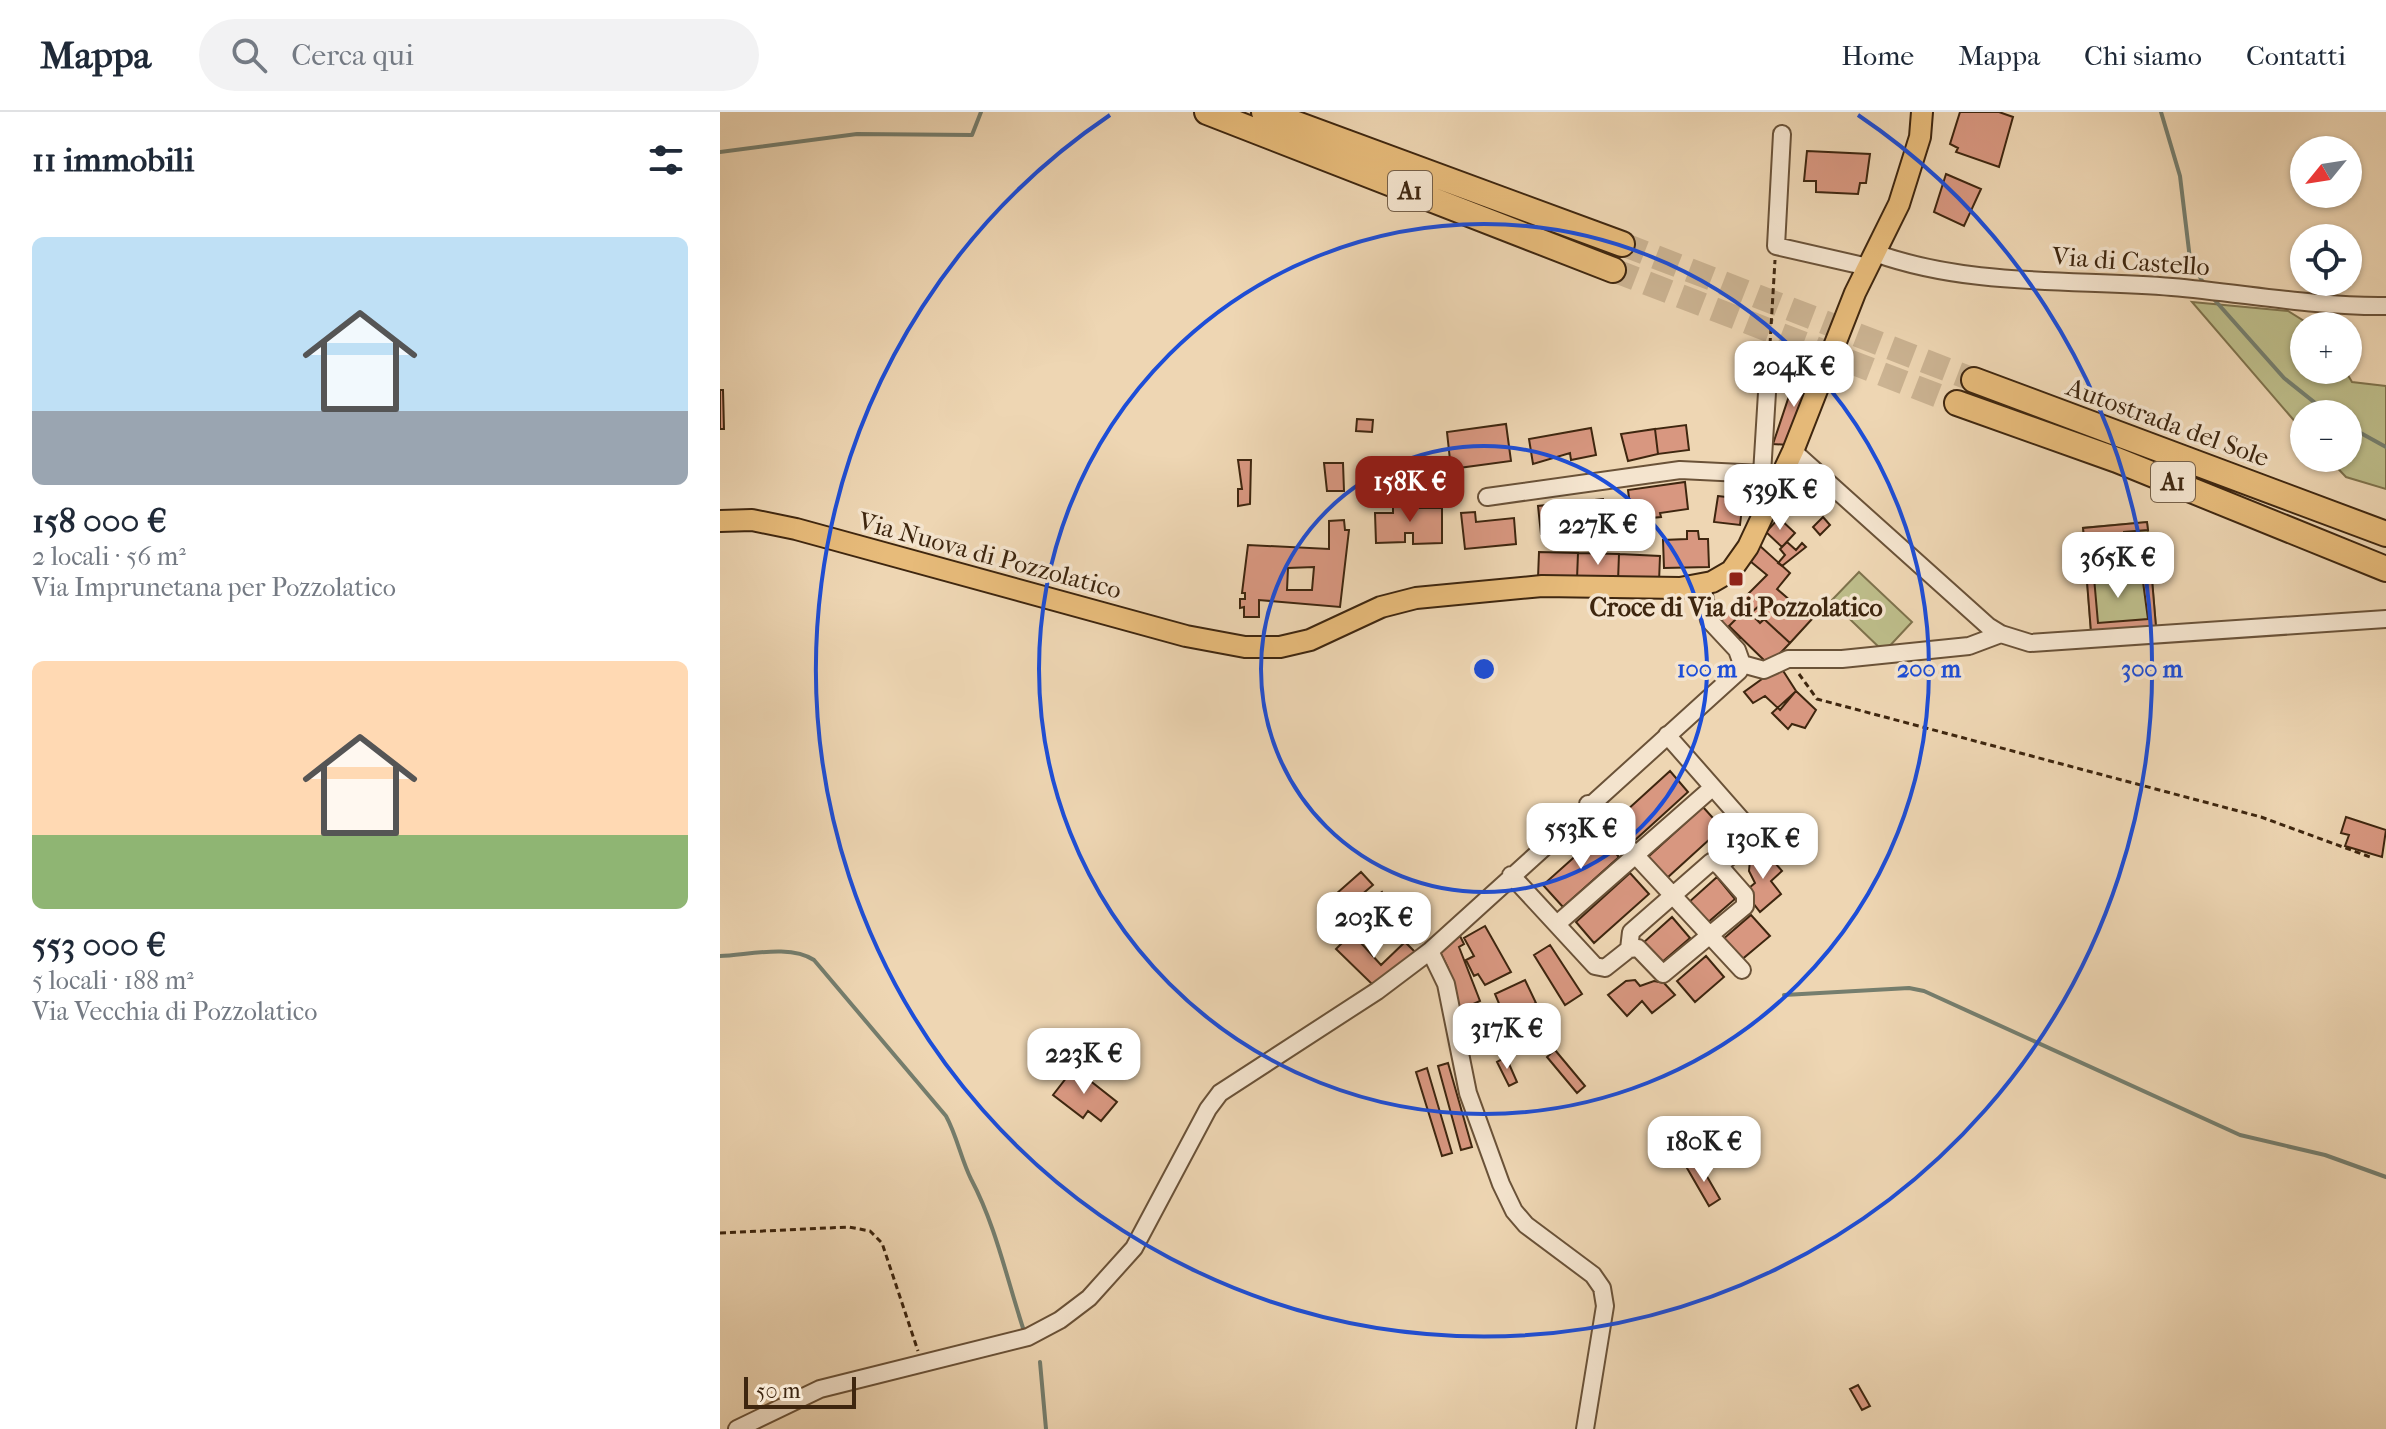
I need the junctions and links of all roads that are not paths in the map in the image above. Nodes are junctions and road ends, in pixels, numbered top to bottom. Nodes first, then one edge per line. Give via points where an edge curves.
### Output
1 (1207, 112) edge
2 (1264, 112) edge
3 (1922, 112) edge
4 (1782, 134) dead end
5 (1622, 244) tunnel mouth
6 (1872, 260) junction
7 (1613, 270) tunnel mouth
8 (2386, 306) edge
9 (1769, 360) road end
10 (1974, 380) tunnel mouth
11 (1957, 403) tunnel mouth
12 (1793, 451) junction
13 (1769, 480) junction
14 (1487, 497) dead end
15 (720, 521) edge
16 (2386, 534) edge
17 (2386, 569) edge
18 (1702, 585) junction
19 (2386, 619) edge
20 (2001, 634) junction
21 (1742, 664) junction
22 (1667, 735) junction
23 (1712, 788) junction
24 (1588, 804) junction
25 (1635, 855) junction
26 (1719, 866) junction
27 (1511, 875) junction
28 (1673, 894) junction
29 (1557, 924) junction
30 (1710, 936) junction
31 (1629, 949) junction
32 (1430, 951) junction
33 (1742, 970) dead end
34 (737, 1429) edge
35 (1585, 1429) edge

1 - 7 highway, A1
2 - 5 highway, A1
3 - 6 main road via 1912,170
4 - 6 street, Via di Castello via 1776,246
6 - 8 street, Via di Castello via 1943,273
6 - 12 main road
9 - 13 street
10 - 16 highway, Autostrada del Sole / A1
11 - 17 highway, Autostrada del Sole / A1 via 2117,460
12 - 13 main road
12 - 20 street
13 - 14 street via 1680,470
13 - 18 main road via 1740,560 1731,571
15 - 18 main road, Via Nuova di Pozzolatico via 752,520 796,529 1186,636 1245,647 1310,640 1381,607 1416,598 1542,586
18 - 21 street via 1709,620 1737,650
19 - 20 street via 2030,643
20 - 21 street via 1969,646 1788,659 1764,670
21 - 22 street
22 - 23 street
22 - 24 street
23 - 25 street
23 - 26 street via 1748,827 1749,835
24 - 25 street
24 - 27 street
25 - 28 street
25 - 29 street
26 - 28 street via 1711,862
26 - 30 street via 1747,900
27 - 29 street
27 - 32 street
28 - 30 street
28 - 31 street via 1631,932
29 - 31 street via 1595,966 1605,968
30 - 31 street via 1663,974 1638,948
30 - 33 street
32 - 34 street via 1220,1093 1134,1248 1089,1298 1039,1333 820,1389
32 - 35 street via 1446,984 1468,1093 1514,1211 1602,1288 1605,1306

